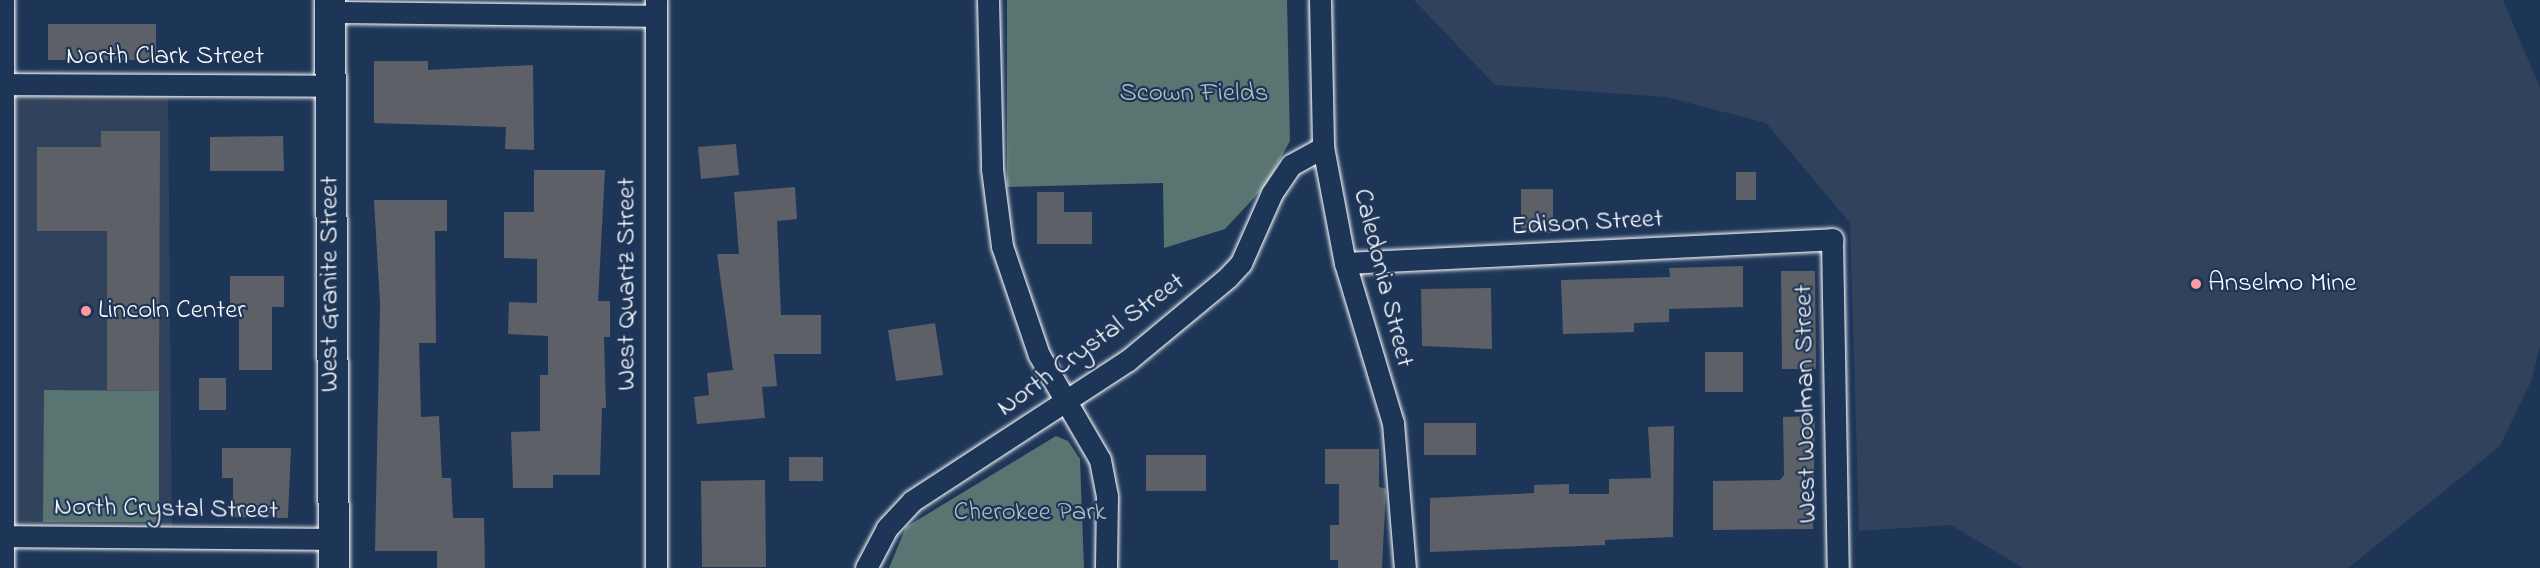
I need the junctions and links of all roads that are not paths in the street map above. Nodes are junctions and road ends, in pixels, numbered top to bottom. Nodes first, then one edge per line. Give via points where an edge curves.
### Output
1 (3, 0) edge
2 (988, 0) edge
3 (1320, 0) edge
4 (330, 6) edge
5 (656, 8) edge
6 (1, 84) edge
7 (329, 86) junction
8 (1323, 147) junction
9 (1832, 240) joint
10 (1345, 263) junction
11 (1066, 403) junction
12 (1, 536) edge
13 (333, 554) edge
14 (3, 568) edge
15 (656, 568) edge
16 (866, 568) edge
17 (1106, 568) edge
18 (1405, 568) edge
19 (1838, 568) edge

1 - 6 street
2 - 11 street via 992,169 1002,246 1025,323
3 - 8 street, Caledonia Street
4 - 5 street
4 - 7 street, West Granite Street
5 - 15 street, West Quartz Street
6 - 7 street, North Clark Street
6 - 12 street
7 - 13 street, West Granite Street
8 - 10 street, Caledonia Street
8 - 11 street, North Crystal Street via 1291,165 1272,193 1241,263 1228,278 1184,318
9 - 10 street, Edison Street
9 - 19 street, West Woolman Street
10 - 18 street, Caledonia Street via 1393,423
11 - 16 street, North Crystal Street via 912,501 886,528
11 - 17 street via 1094,444 1104,473
12 - 13 street, North Crystal Street
12 - 14 street

